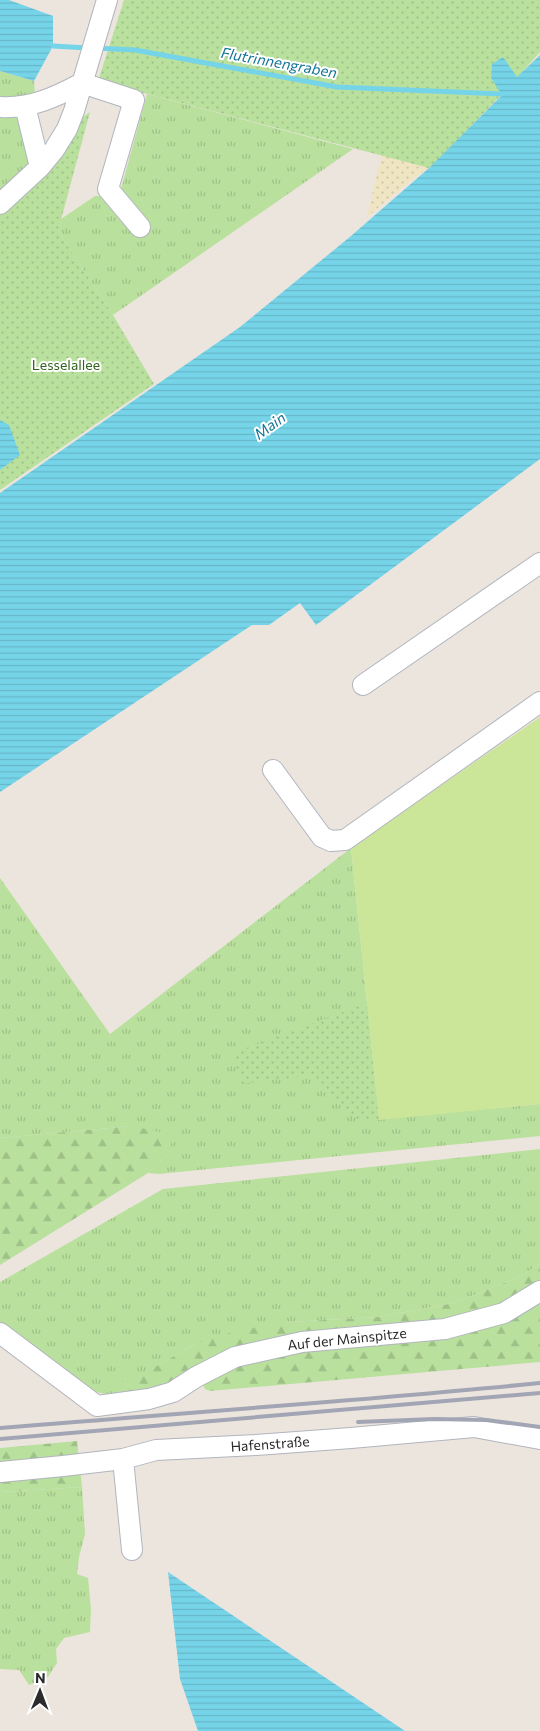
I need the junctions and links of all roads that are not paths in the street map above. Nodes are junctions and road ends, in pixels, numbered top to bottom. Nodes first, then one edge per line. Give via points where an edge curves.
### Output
1 (107, 0) edge
2 (86, 68) junction
3 (25, 106) junction
4 (0, 107) edge
5 (40, 167) junction
6 (0, 204) edge
7 (140, 227) dead end
8 (540, 563) edge
9 (363, 685) dead end
10 (540, 702) edge
11 (273, 770) dead end
12 (540, 1291) edge
13 (0, 1333) edge
14 (540, 1440) edge
15 (124, 1459) junction
16 (0, 1472) edge
17 (132, 1550) dead end

1 - 2 street
2 - 3 street via 57,96
2 - 5 street via 66,129
2 - 7 street via 134,100 108,188
3 - 4 street
3 - 5 street
5 - 6 street
8 - 9 street
10 - 11 street via 345,840 331,841 322,837
12 - 13 street, Auf der Mainspitze via 504,1313 445,1329 302,1342 235,1357 173,1392 97,1406
14 - 15 street, Hafenstraße via 474,1427 156,1450
15 - 16 street, Hafenstraße
15 - 17 street

